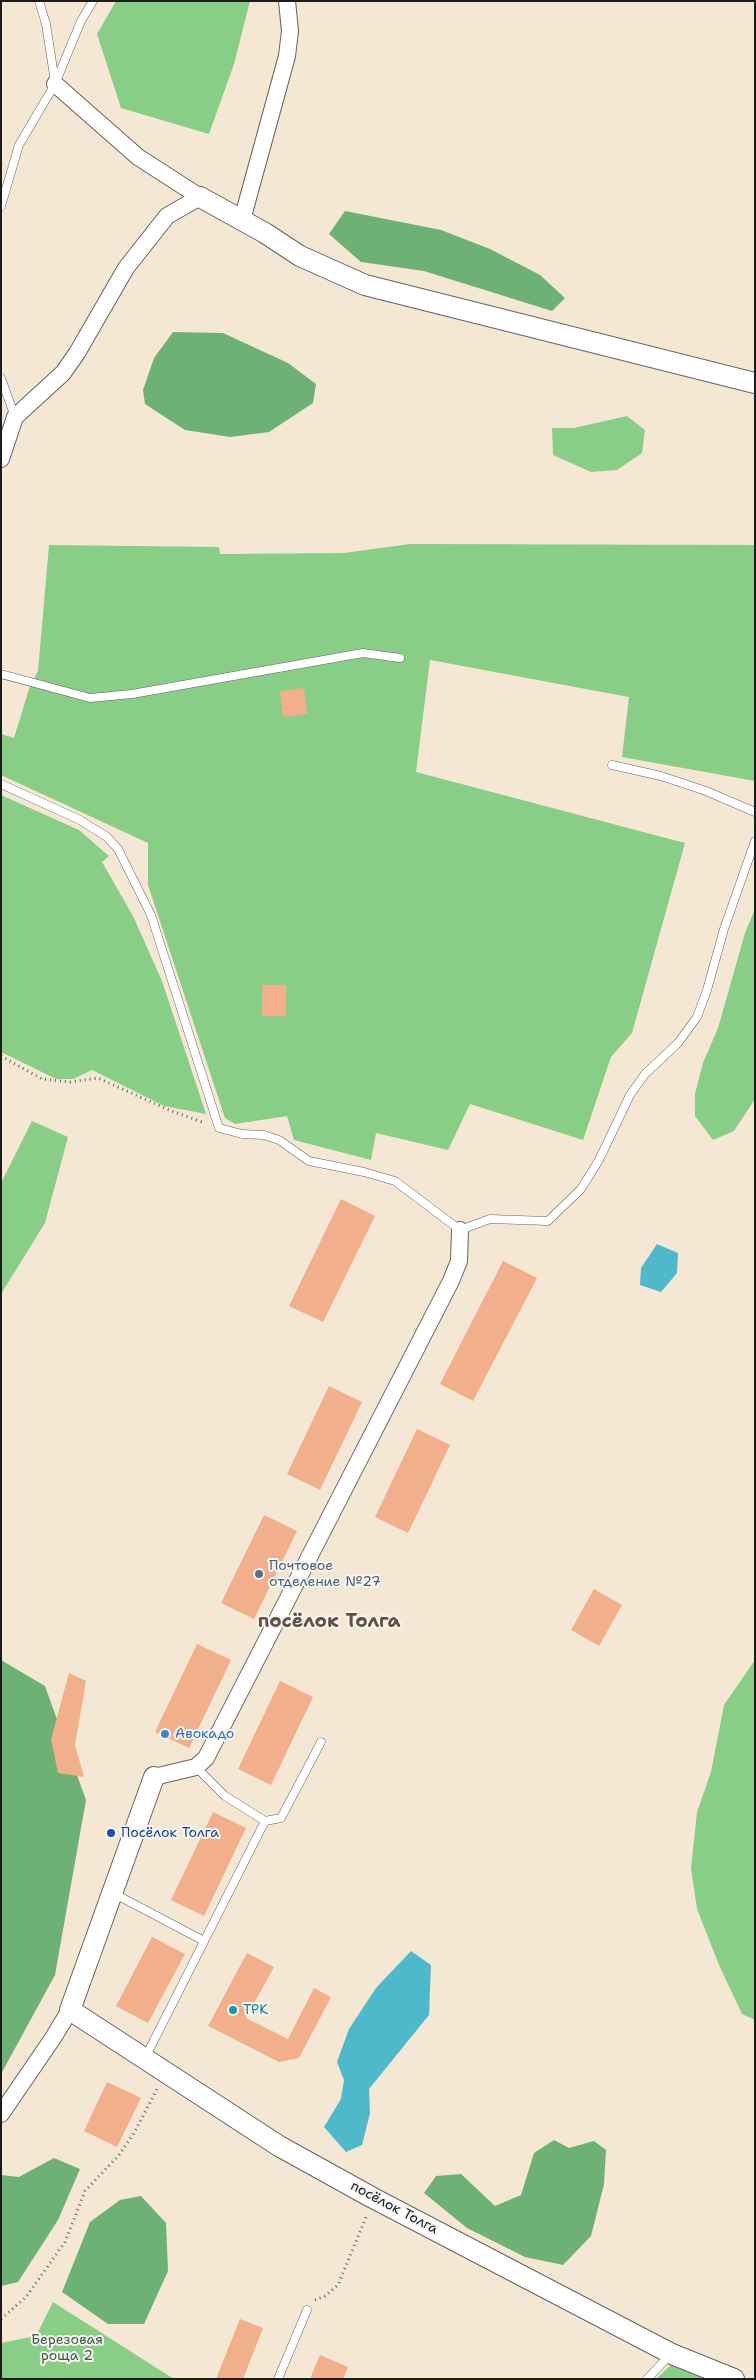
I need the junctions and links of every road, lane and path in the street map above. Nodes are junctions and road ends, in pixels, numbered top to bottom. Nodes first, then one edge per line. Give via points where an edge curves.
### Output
1 (38, 1) edge
2 (93, 1) edge
3 (287, 1) edge
4 (55, 84) junction
5 (200, 197) junction
6 (1, 206) edge
7 (242, 220) junction
8 (1, 378) edge
9 (755, 383) edge
10 (15, 417) junction
11 (1, 459) edge
12 (400, 658) dead end
13 (1, 674) edge
14 (612, 765) dead end
15 (1, 784) edge
16 (755, 812) edge
17 (755, 841) edge
18 (1, 1056) edge
19 (218, 1128) junction
20 (460, 1230) junction
21 (321, 1742) dead end
22 (196, 1767) junction
23 (154, 1777) joint
24 (265, 1821) junction
25 (112, 1892) junction
26 (204, 1941) junction
27 (70, 2010) junction
28 (144, 2059) junction
29 (165, 2073) junction
30 (1, 2114) edge
31 (373, 2198) junction
32 (307, 2310) joint
33 (1, 2319) edge
34 (672, 2354) junction
35 (278, 2379) edge
36 (647, 2379) edge
37 (734, 2379) edge

1 - 4 lane via 46,24
2 - 4 lane via 81,20
3 - 7 street via 290,31 286,56
4 - 5 street via 138,157
4 - 6 lane via 19,145
5 - 7 street
5 - 10 street via 168,216 126,268 63,373
7 - 9 street via 300,256 365,285
8 - 10 lane
10 - 11 street
12 - 13 lane via 363,653 132,694 90,698
14 - 16 lane via 661,776
15 - 19 lane via 80,820 107,837 118,849 151,914
17 - 20 lane via 697,1017 678,1043 645,1074 630,1095 599,1160 581,1189 548,1221 490,1219
18 - 19 path via 42,1079 70,1082 98,1078
19 - 20 lane via 264,1135 279,1140 309,1161 395,1181
20 - 22 street via 459,1261 451,1281 206,1758
21 - 24 lane via 281,1818
22 - 23 street
22 - 24 lane via 225,1796
23 - 25 street
24 - 26 lane
25 - 26 lane
25 - 27 street
26 - 28 lane
27 - 28 street, посёлок Толга
27 - 30 street
28 - 29 street, посёлок Толга
29 - 31 street, посёлок Толга via 252,2130
29 - 33 path via 124,2148 85,2190 65,2242 26,2297
31 - 32 path via 338,2285 314,2301
31 - 34 street, посёлок Толга
32 - 35 lane
34 - 36 lane
34 - 37 street, посёлок Толга

